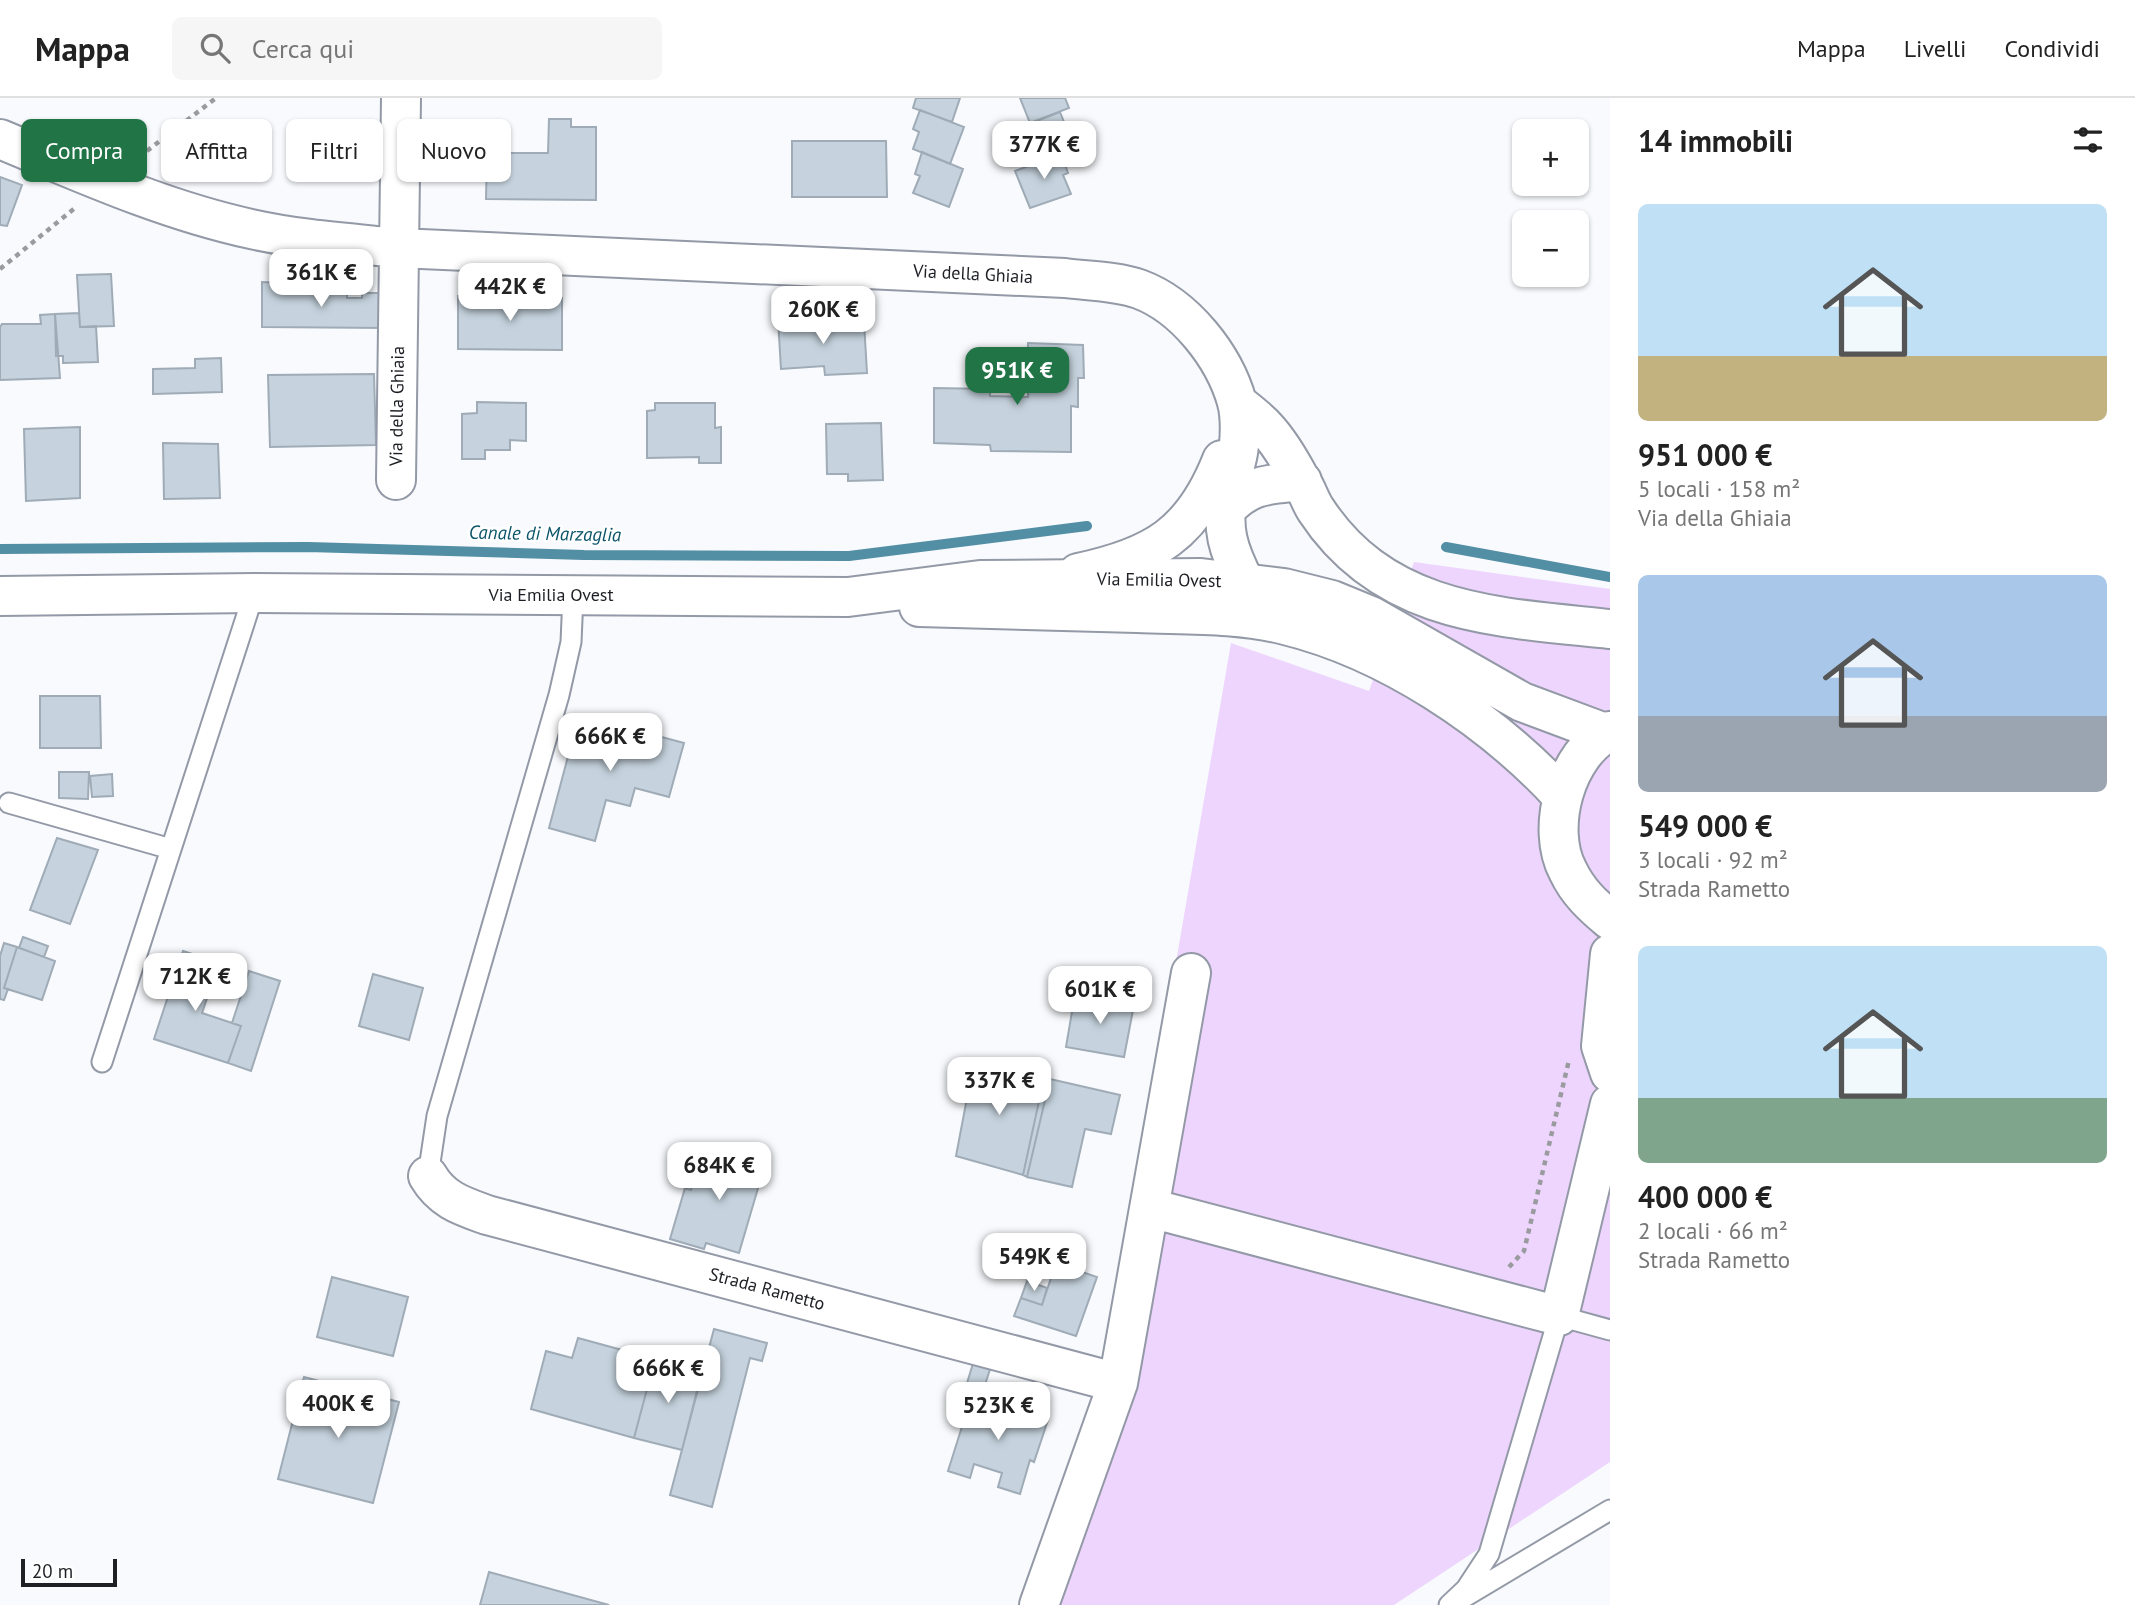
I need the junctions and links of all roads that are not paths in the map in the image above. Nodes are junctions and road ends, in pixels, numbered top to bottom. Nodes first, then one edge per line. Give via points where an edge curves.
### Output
1 (401, 98) edge
2 (0, 139) edge
3 (399, 247) junction
4 (1237, 404) junction
5 (396, 480) dead end
6 (1301, 481) junction
7 (1226, 509) junction
8 (1051, 579) junction
9 (1245, 583) junction
10 (254, 593) junction
11 (0, 596) edge
12 (573, 596) junction
13 (848, 597) junction
14 (1610, 629) edge
15 (1607, 732) edge
16 (1562, 796) junction
17 (9, 803) dead end
18 (171, 849) junction
19 (1610, 920) edge
20 (1610, 954) edge
21 (1191, 974) dead end
22 (102, 1062) dead end
23 (1610, 1073) edge
24 (1610, 1104) edge
25 (428, 1176) joint
26 (1150, 1209) junction
27 (1559, 1315) junction
28 (1610, 1330) edge
29 (1118, 1383) junction
30 (1610, 1510) edge
31 (1040, 1605) edge
32 (1450, 1605) edge

1 - 3 street, Via della Ghiaia
2 - 3 street, Via della Ghiaia via 105,183 211,219 295,237
3 - 4 street, Via della Ghiaia via 1065,278 1123,285 1141,290 1190,323 1216,355
3 - 5 street, Via della Ghiaia
4 - 6 street via 1266,428
4 - 7 street, Via della Ghiaia via 1239,446
4 - 8 street via 1222,461 1192,518 1143,554 1105,568
6 - 7 street via 1241,493
6 - 14 street via 1315,509 1345,547 1379,576 1413,594 1493,616
7 - 9 street, Via della Ghiaia via 1229,554
8 - 9 street, Via Emilia Ovest via 1201,578
8 - 13 street, Via Emilia Ovest via 980,580
9 - 15 street, Via Emilia Ovest via 1284,587 1371,616 1521,702
10 - 11 street, Via Emilia Ovest
10 - 12 street, Via Emilia Ovest
10 - 18 lane
12 - 13 street, Via Emilia Ovest
12 - 25 lane via 571,642 559,695 437,1116
13 - 16 street, Via Emilia Ovest via 913,607 1227,616 1322,635 1387,662 1484,725
15 - 16 street via 1578,761
16 - 19 street via 1558,832 1566,868 1585,900
17 - 18 lane
18 - 22 lane
20 - 23 street via 1601,1046
21 - 26 street
24 - 27 street
25 - 29 street, Strada Rametto via 452,1203 487,1215
26 - 27 street
26 - 29 street
27 - 28 lane
27 - 32 lane via 1489,1554
29 - 31 street
30 - 32 lane

